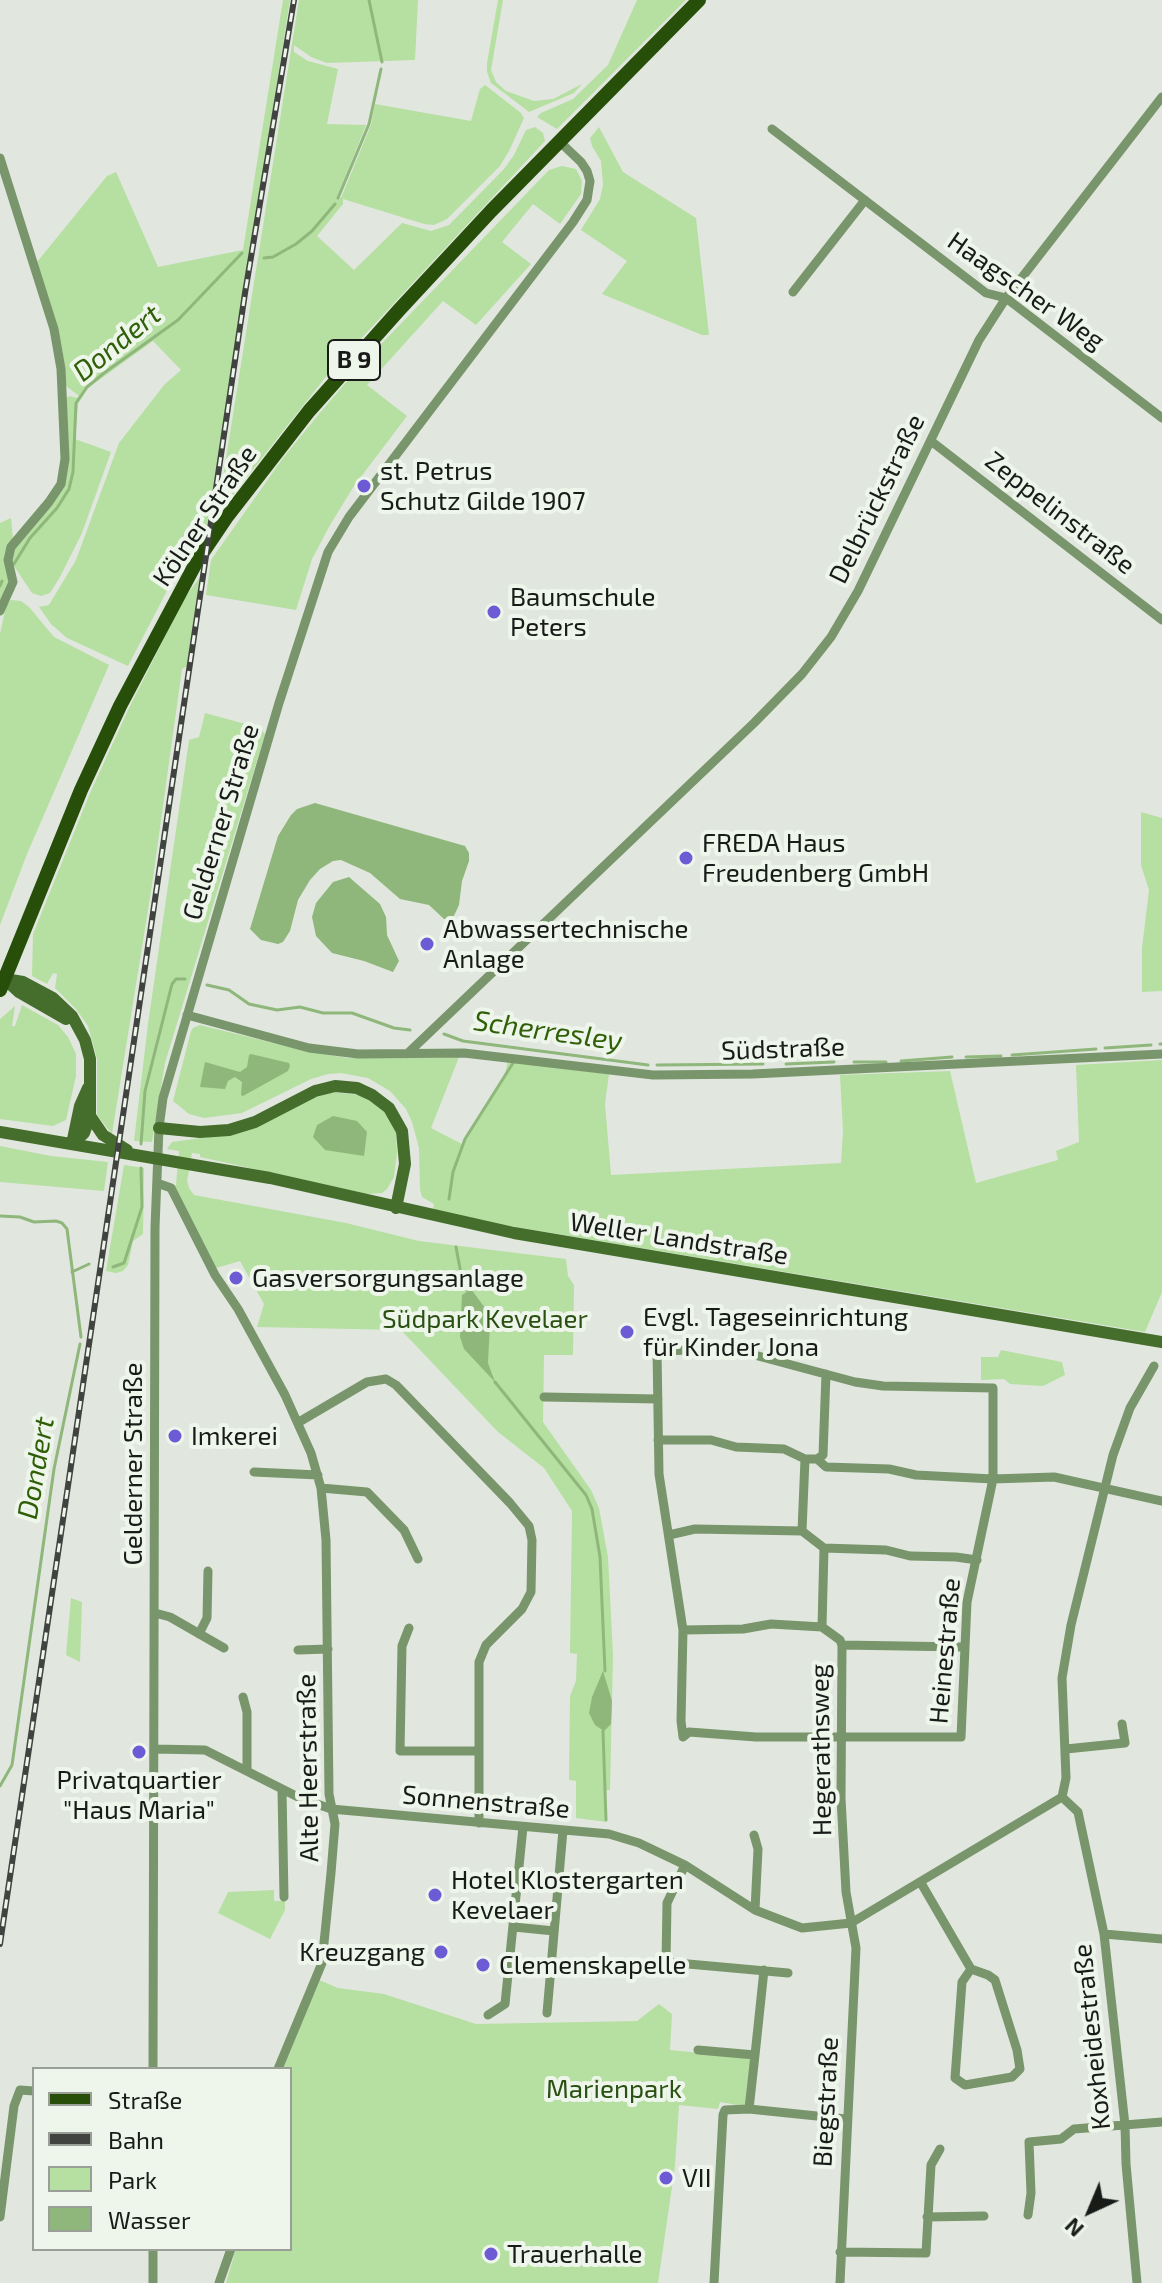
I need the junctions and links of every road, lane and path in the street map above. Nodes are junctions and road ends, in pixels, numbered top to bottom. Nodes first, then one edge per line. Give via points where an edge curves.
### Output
1 (699, 0) edge
2 (1162, 97) edge
3 (772, 129) dead end
4 (560, 142) junction
5 (0, 158) edge
6 (865, 200) junction
7 (793, 292) dead end
8 (1006, 298) junction
9 (1162, 418) edge
10 (931, 441) junction
11 (0, 611) edge
12 (1162, 620) edge
13 (2, 982) edge
14 (187, 1015) junction
15 (407, 1054) junction
16 (1162, 1054) edge
17 (90, 1086) junction
18 (90, 1116) junction
19 (159, 1128) junction
20 (0, 1132) edge
21 (102, 1142) junction
22 (72, 1144) junction
23 (157, 1183) junction
24 (396, 1208) junction
25 (1162, 1342) edge
26 (1154, 1366) dead end
27 (826, 1374) junction
28 (544, 1397) dead end
29 (658, 1399) junction
30 (299, 1422) junction
31 (658, 1440) junction
32 (805, 1459) junction
33 (817, 1459) junction
34 (254, 1472) dead end
35 (318, 1475) junction
36 (993, 1479) junction
37 (321, 1488) junction
38 (1103, 1488) junction
39 (1162, 1501) edge
40 (802, 1531) junction
41 (669, 1535) junction
42 (824, 1548) junction
43 (418, 1559) dead end
44 (977, 1560) junction
45 (208, 1571) dead end
46 (155, 1613) junction
47 (822, 1627) junction
48 (409, 1628) dead end
49 (683, 1630) junction
50 (199, 1634) junction
51 (842, 1645) junction
52 (963, 1647) junction
53 (224, 1648) dead end
54 (328, 1649) junction
55 (298, 1650) dead end
56 (243, 1697) dead end
57 (1122, 1724) dead end
58 (842, 1736) junction
59 (155, 1749) junction
60 (1066, 1749) junction
61 (479, 1751) junction
62 (247, 1771) junction
63 (282, 1790) junction
64 (1062, 1797) junction
65 (331, 1809) junction
66 (479, 1823) junction
67 (523, 1827) junction
68 (563, 1830) junction
69 (754, 1835) dead end
70 (685, 1865) junction
71 (921, 1883) junction
72 (284, 1897) dead end
73 (755, 1910) junction
74 (851, 1923) junction
75 (514, 1927) junction
76 (554, 1931) junction
77 (1104, 1934) junction
78 (1162, 1939) edge
79 (971, 1969) junction
80 (764, 1970) junction
81 (788, 1973) dead end
82 (547, 2013) dead end
83 (488, 2015) dead end
84 (698, 2050) dead end
85 (755, 2055) junction
86 (153, 2067) edge
87 (279, 2067) edge
88 (32, 2091) edge
89 (749, 2109) junction
90 (846, 2119) junction
91 (1162, 2122) edge
92 (1125, 2125) junction
93 (940, 2149) dead end
94 (1028, 2215) dead end
95 (984, 2216) dead end
96 (0, 2217) edge
97 (927, 2217) junction
98 (153, 2251) edge
99 (230, 2251) edge
100 (840, 2252) junction
101 (153, 2283) edge
102 (219, 2283) edge
103 (714, 2283) edge
104 (840, 2283) edge
105 (1137, 2283) edge

1 - 4 main road, B 9
2 - 8 street, Delbrückstraße
3 - 6 street, Haagscher Weg
4 - 13 main road, Kölner Straße / B 9 via 309,411 197,561 100,748
4 - 14 street, Gelderner Straße via 587,171 587,200 328,552
5 - 11 street via 54,329 65,459 61,484 11,547 13,582
6 - 7 street
6 - 8 street, Haagscher Weg via 986,293
8 - 9 street, Haagscher Weg
8 - 10 street, Delbrückstraße via 979,340
10 - 12 street, Zeppelinstraße
10 - 15 street, Delbrückstraße via 858,591 802,674
13 - 17 main road via 23,982 72,1016 89,1051
14 - 15 street, Südstraße via 309,1048
14 - 19 street, Gelderner Straße
15 - 16 street, Südstraße via 492,1056 653,1075
17 - 18 main road
17 - 22 main road
18 - 21 main road
18 - 22 main road via 84,1133
19 - 23 street, Gelderner Straße
19 - 24 main road via 229,1130 315,1091 357,1088 389,1108 402,1131 405,1164
20 - 22 main road
21 - 22 main road
21 - 24 main road, Weller Landstraße
23 - 30 street, Alte Heerstraße via 171,1188
23 - 46 street, Gelderner Straße
24 - 25 main road, Weller Landstraße via 529,1236
26 - 38 street via 1130,1408
27 - 29 street, Heinestraße via 747,1353 657,1351
27 - 33 street via 823,1455
27 - 36 street, Heinestraße via 883,1386 993,1388
28 - 29 street
29 - 31 street, Heinestraße
30 - 35 street, Alte Heerstraße
30 - 61 street via 367,1382 386,1379 529,1526 531,1592 522,1609 486,1645 479,1662
31 - 32 street via 784,1449
31 - 41 street, Heinestraße
32 - 33 street
32 - 40 street
33 - 36 street via 826,1467
34 - 35 street
35 - 37 street, Alte Heerstraße
36 - 38 street via 1054,1477
36 - 44 street, Heinestraße
37 - 43 street via 367,1492 404,1530
37 - 54 street, Alte Heerstraße
38 - 39 street
38 - 60 street via 1062,1678
40 - 41 street via 695,1529
40 - 42 street
41 - 49 street, Heinestraße
42 - 44 street
42 - 47 street, Hegerathsweg
44 - 52 street, Heinestraße
45 - 50 street via 207,1618
46 - 50 street
46 - 59 street, Gelderner Straße
47 - 49 street via 771,1624
47 - 51 street, Hegerathsweg
48 - 61 street via 402,1646 400,1751
49 - 58 street, Heinestraße via 683,1737 689,1732
50 - 53 street
51 - 52 street
51 - 58 street, Hegerathsweg
52 - 58 street, Heinestraße via 961,1737
54 - 55 street, Alte Heerstraße
54 - 65 street, Alte Heerstraße
56 - 62 street
57 - 60 street via 1125,1743
58 - 74 street, Hegerathsweg
59 - 62 street, Sonnenstraße via 205,1750
59 - 86 street, Gelderner Straße
60 - 64 street
61 - 66 street
62 - 63 street, Sonnenstraße
63 - 65 street, Sonnenstraße
63 - 72 street
64 - 71 street, Sonnenstraße
64 - 77 street, Koxheidestraße via 1078,1812
65 - 66 street, Sonnenstraße
65 - 87 street, Alte Heerstraße via 335,1824 322,1963
66 - 67 street, Sonnenstraße
67 - 68 street, Sonnenstraße
67 - 75 street
68 - 70 street, Sonnenstraße via 609,1834
68 - 76 street
69 - 73 street
70 - 73 street, Sonnenstraße
70 - 80 street via 667,1903 669,1965
71 - 74 street, Sonnenstraße
71 - 79 street
73 - 74 street, Sonnenstraße via 802,1928
74 - 90 street, Biegstraße via 856,1948
75 - 76 street
75 - 83 street via 505,2004
76 - 82 street
77 - 78 street
77 - 92 street, Koxheidestraße
79 - 79 street via 995,1980 1020,2069 1012,2077 965,2085 955,2078 962,1982
80 - 81 street
80 - 85 street
84 - 85 street
85 - 89 street
88 - 96 street via 20,2090 14,2106
89 - 90 street
89 - 103 street via 731,2108 723,2115
90 - 100 street, Biegstraße
91 - 92 street
92 - 94 street via 1074,2129 1061,2139 1029,2142
92 - 105 street, Koxheidestraße
93 - 97 street via 931,2165
95 - 97 street
97 - 100 street via 926,2253
98 - 101 street
99 - 102 street
100 - 104 street, Biegstraße

